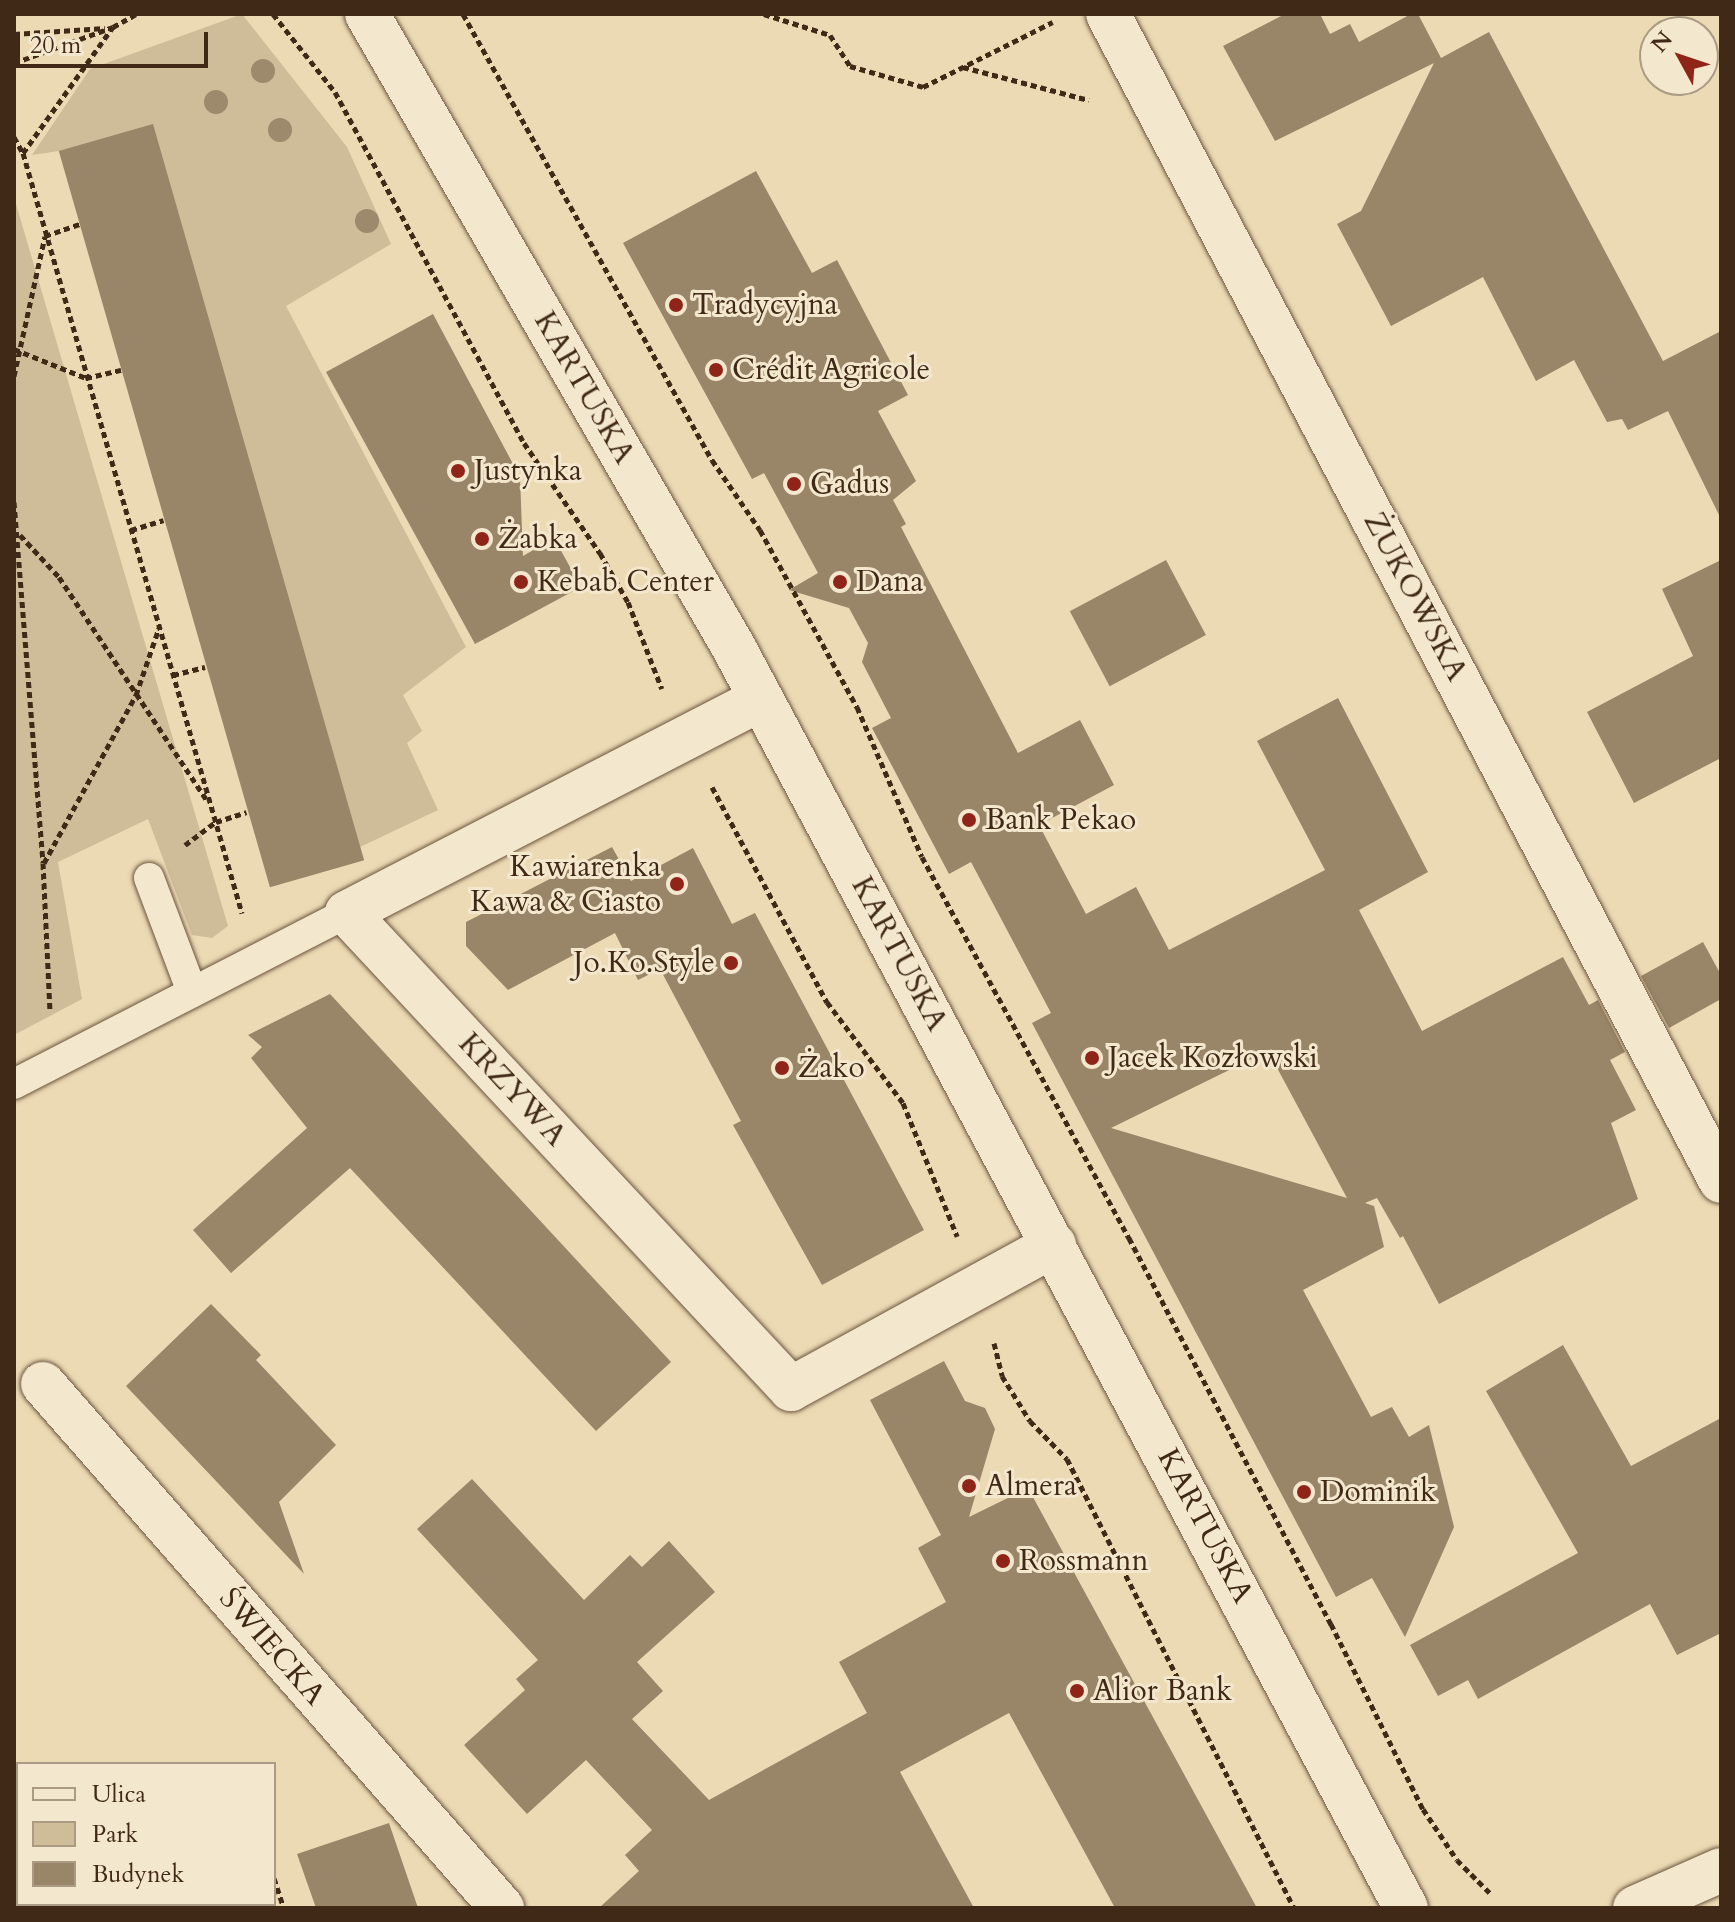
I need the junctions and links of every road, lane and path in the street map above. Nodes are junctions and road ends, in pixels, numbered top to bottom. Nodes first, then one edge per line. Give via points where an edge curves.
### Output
1 (136, 14) edge
2 (273, 14) edge
3 (367, 14) edge
4 (463, 14) edge
5 (764, 14) edge
6 (1108, 14) edge
7 (1055, 21) dead end
8 (113, 27) junction
9 (14, 34) edge
10 (14, 63) edge
11 (962, 67) junction
12 (1159, 112) junction
13 (14, 137) edge
14 (23, 153) junction
15 (80, 224) dead end
16 (45, 236) junction
17 (14, 349) edge
18 (22, 352) junction
19 (121, 370) dead end
20 (14, 376) edge
21 (86, 378) junction
22 (14, 502) edge
23 (164, 520) dead end
24 (16, 530) edge
25 (131, 530) junction
26 (159, 627) junction
27 (205, 667) dead end
28 (173, 675) junction
29 (136, 695) junction
30 (761, 699) junction
31 (686, 738) junction
32 (211, 807) junction
33 (246, 812) dead end
34 (216, 822) junction
35 (43, 863) junction
36 (149, 878) joint
37 (347, 913) junction
38 (243, 914) dead end
39 (192, 992) junction
40 (50, 1011) dead end
41 (14, 1084) edge
42 (1721, 1181) edge
43 (1054, 1245) junction
44 (979, 1285) junction
45 (43, 1384) dead end
46 (1721, 1870) edge
47 (276, 1884) edge
48 (1491, 1894) dead end
49 (284, 1908) edge
50 (502, 1908) edge
51 (1294, 1908) edge
52 (1406, 1908) edge
53 (1635, 1908) edge

1 - 8 path
2 - 31 path via 335,92 524,443 628,602
3 - 30 street, KARTUSKA
4 - 48 path via 857,707 922,857 1158,1293 1423,1809 1457,1860
5 - 11 path via 830,35 850,66 923,87
6 - 12 street, ŻUKOWSKA
7 - 11 path
8 - 9 path
8 - 10 path
8 - 14 path
11 - 12 path via 1098,103
12 - 42 street, ŻUKOWSKA
13 - 14 path
14 - 16 path
15 - 16 path
16 - 18 path
16 - 21 path
17 - 18 path
18 - 20 path
18 - 21 path
19 - 21 path
21 - 25 path
22 - 24 path
23 - 25 path
24 - 29 path via 59,577
24 - 35 path
25 - 26 path
26 - 28 path
26 - 29 path
27 - 28 path
28 - 32 path
29 - 32 path
29 - 35 path
30 - 31 street
30 - 43 street, KARTUSKA
31 - 37 street
31 - 44 path via 827,1002 903,1103
32 - 34 path
33 - 34 path
34 - 36 path
34 - 38 path
35 - 40 path
36 - 39 lane
37 - 39 lane
37 - 44 street, KRZYWA via 791,1389
39 - 41 lane
43 - 44 street, KRZYWA
43 - 52 street, KARTUSKA
44 - 51 path via 1002,1376 1030,1421 1067,1459
45 - 50 street, ŚWIECKA
46 - 53 street
47 - 49 path

